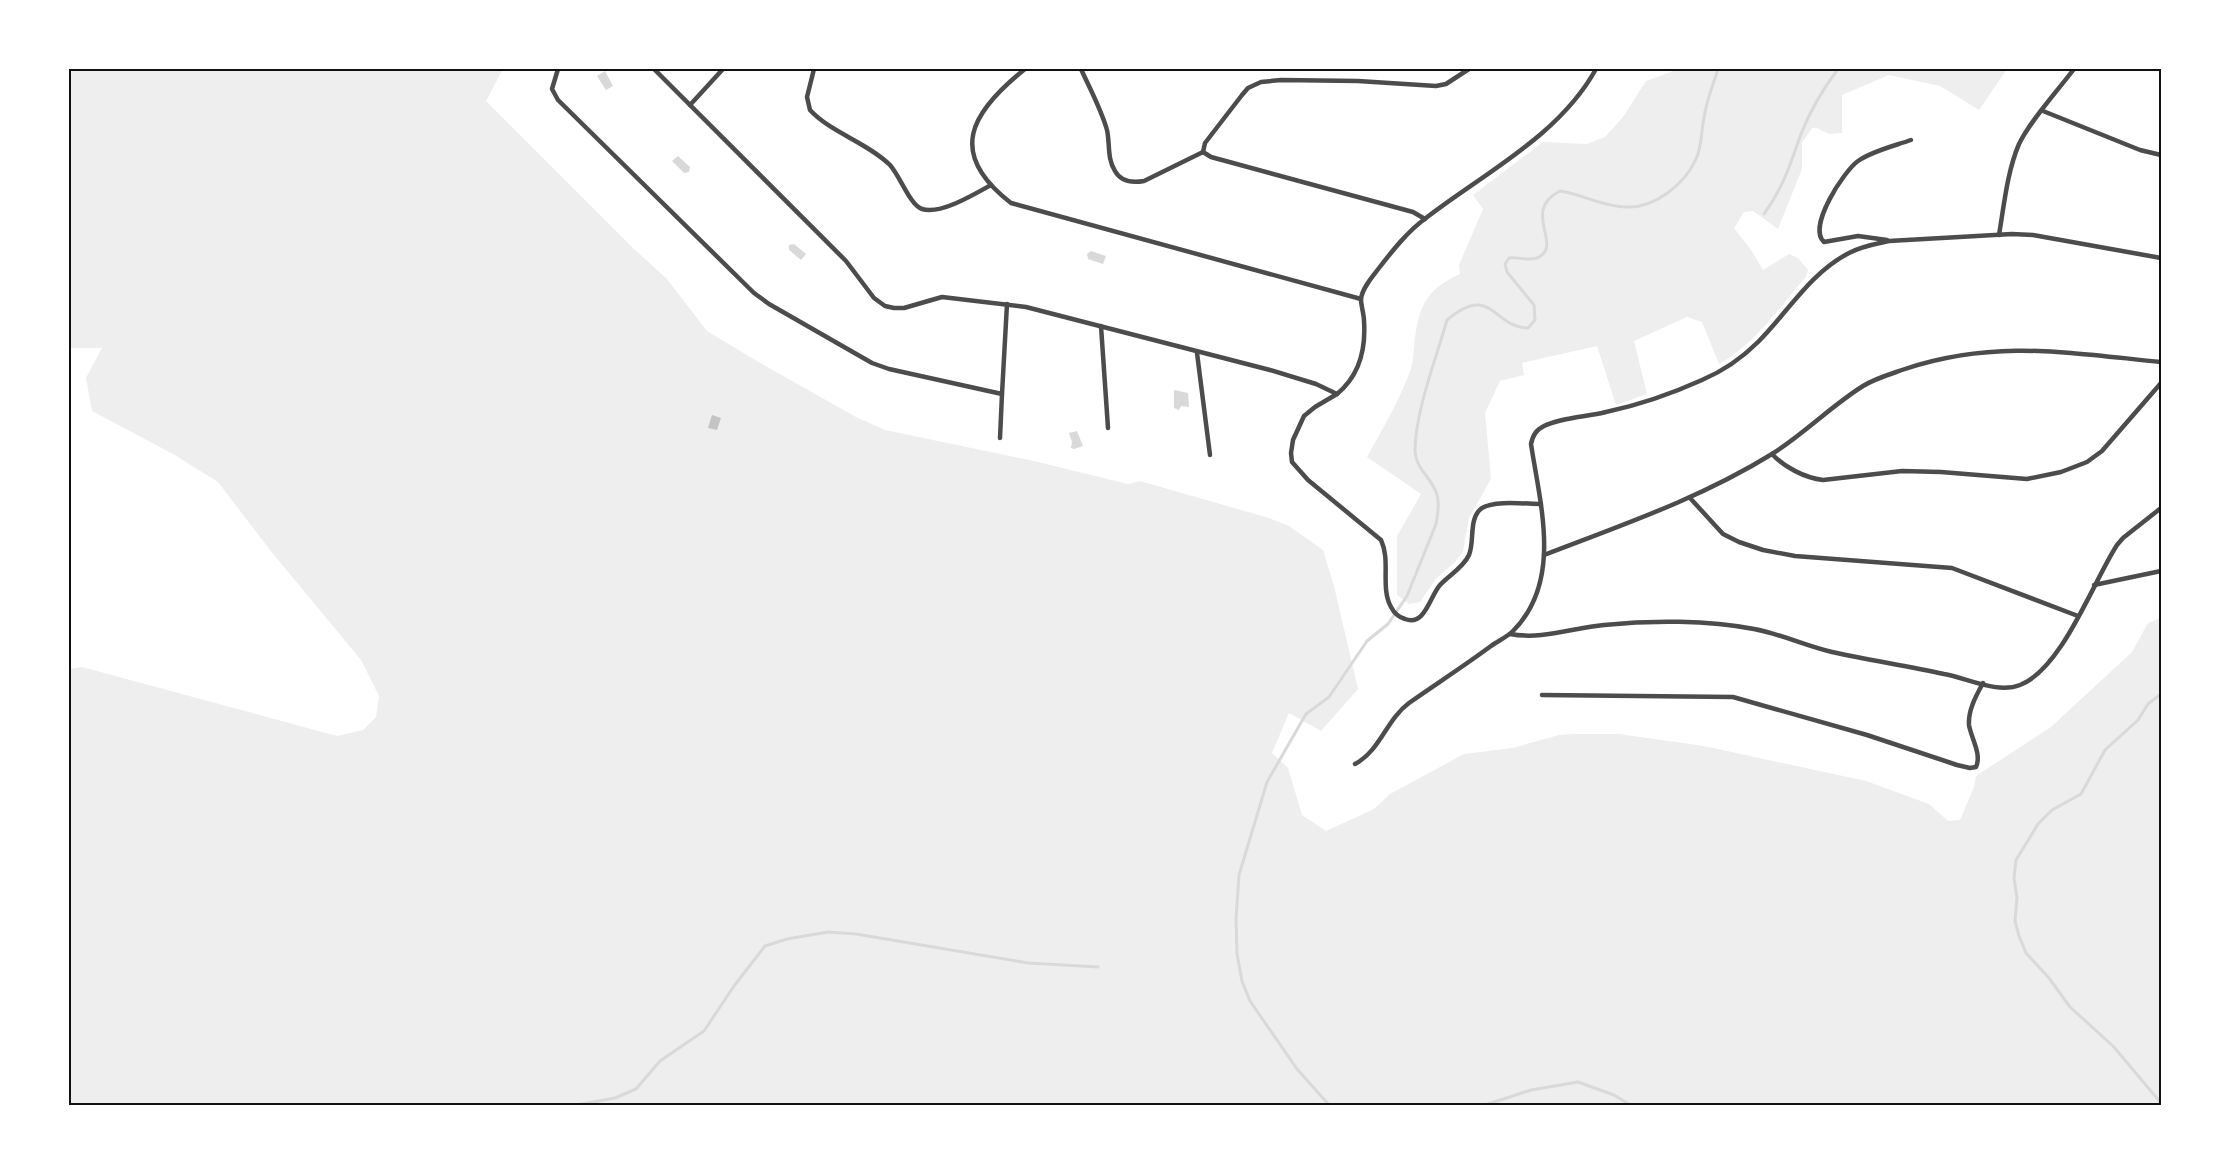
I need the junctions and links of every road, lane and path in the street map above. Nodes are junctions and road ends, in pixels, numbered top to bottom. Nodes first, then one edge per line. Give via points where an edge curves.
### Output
1 (558, 69) edge
2 (654, 69) edge
3 (723, 69) edge
4 (814, 69) edge
5 (1025, 69) edge
6 (1081, 69) edge
7 (1469, 69) edge
8 (1596, 69) edge
9 (2074, 69) edge
10 (690, 105) junction
11 (2043, 111) junction
12 (1911, 140) dead end
13 (1203, 152) junction
14 (2161, 155) edge
15 (991, 185) junction
16 (1425, 219) junction
17 (1999, 235) junction
18 (1889, 241) junction
19 (2161, 258) edge
20 (1361, 299) junction
21 (1007, 304) junction
22 (1101, 326) junction
23 (1197, 353) junction
24 (2161, 362) edge
25 (2161, 383) edge
26 (1002, 394) junction
27 (1337, 394) junction
28 (1107, 428) dead end
29 (1000, 438) dead end
30 (1772, 454) junction
31 (1210, 455) dead end
32 (1690, 498) junction
33 (1541, 504) junction
34 (2161, 508) edge
35 (1544, 555) junction
36 (2161, 571) edge
37 (2094, 585) junction
38 (2078, 616) junction
39 (1510, 634) junction
40 (1983, 683) junction
41 (1542, 695) dead end
42 (1355, 764) dead end

1 - 26 street via 552,89 558,100 761,298 878,366
2 - 10 street
3 - 10 street
4 - 15 street via 807,97 810,110 886,162 917,206 936,210
5 - 15 street via 988,104 972,139 972,154
6 - 13 street via 1105,125 1112,165 1122,179 1144,181
7 - 13 street via 1436,86 1261,82 1242,95 1205,142
8 - 16 street via 1572,102 1538,135
9 - 11 street
10 - 21 street via 846,261 880,303 897,309 942,297
11 - 14 street
11 - 17 street via 2015,156
12 - 18 street via 1854,164 1824,210 1818,230 1824,242 1858,236
13 - 16 street via 1211,158 1413,212
15 - 20 street via 1021,208
16 - 20 street via 1378,269
17 - 18 street
17 - 19 street via 2053,237
18 - 33 street via 1860,248 1836,261 1804,288 1760,341 1718,373 1645,402 1539,428 1531,444
20 - 27 street via 1365,334 1362,356 1351,380
21 - 22 street
21 - 26 street
22 - 23 street
22 - 28 street
23 - 27 street via 1270,370
23 - 31 street
24 - 30 street via 2023,349 1975,352 1923,364 1864,386
25 - 30 street via 2098,455 2070,469 2035,478 1902,471 1823,480 1788,467
26 - 29 street
27 - 33 street via 1300,422 1291,446 1292,462 1381,540 1386,553 1388,598 1400,617 1411,621 1422,615 1437,589 1464,563 1476,516 1483,507
30 - 32 street
32 - 35 street
32 - 38 street via 1723,534 1763,550 1952,568
33 - 35 street
34 - 37 street via 2123,538
35 - 39 street via 1542,577 1534,598
36 - 37 street
37 - 38 street
38 - 40 street via 2052,659 2027,681 2007,687
39 - 40 street via 1533,636 1615,624 1730,626
39 - 42 street via 1403,708 1369,753
40 - 41 street via 1970,715 1978,761 1973,768 1733,697

